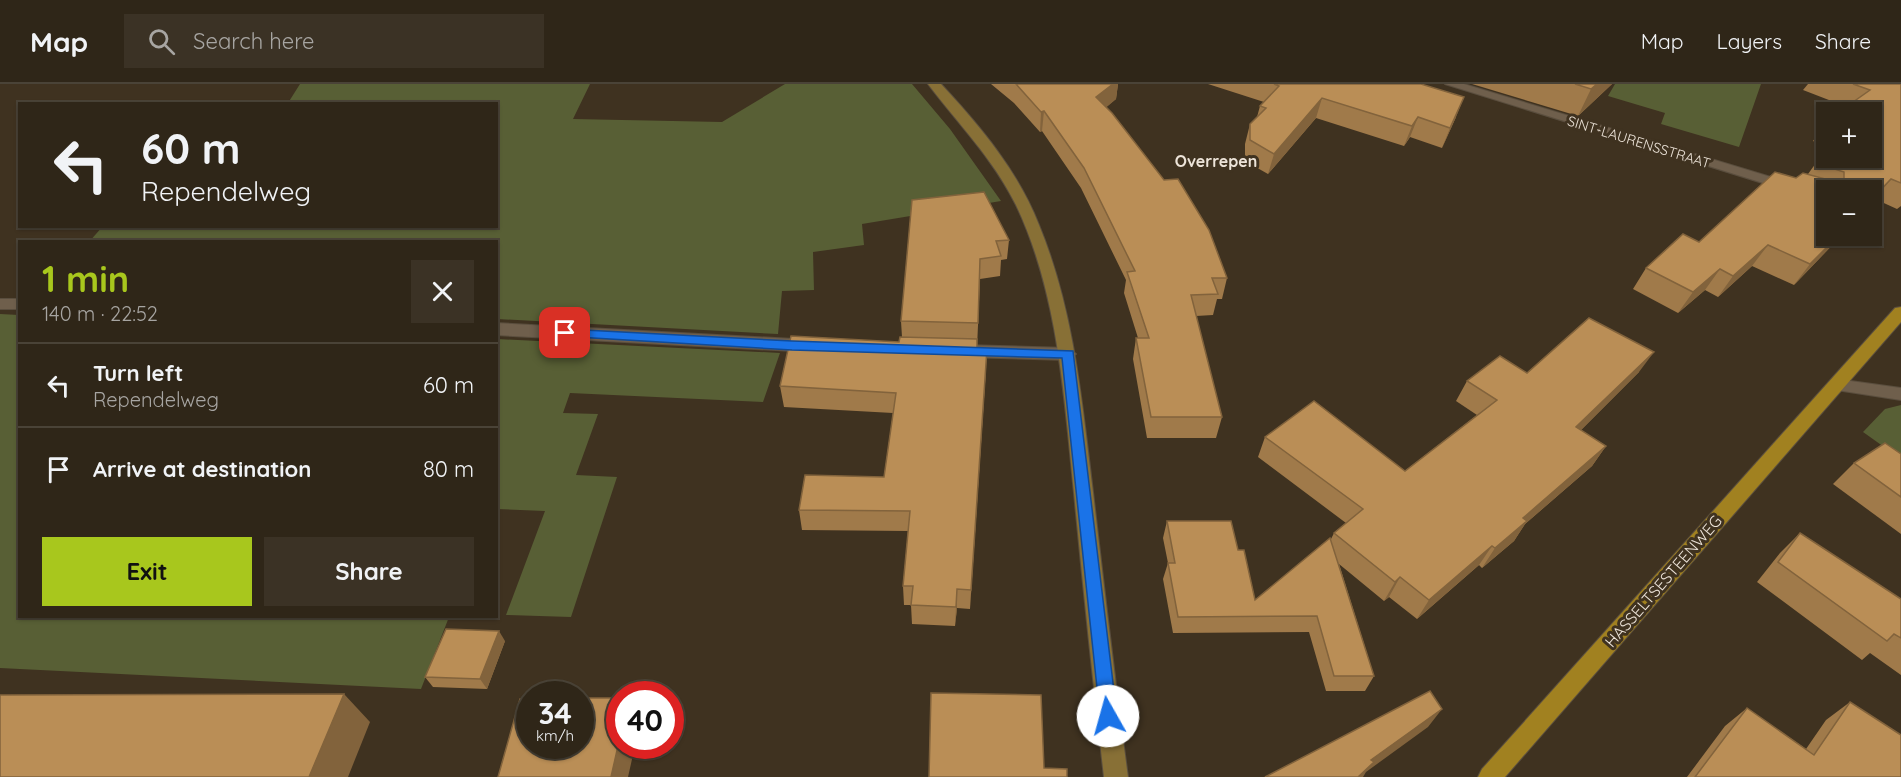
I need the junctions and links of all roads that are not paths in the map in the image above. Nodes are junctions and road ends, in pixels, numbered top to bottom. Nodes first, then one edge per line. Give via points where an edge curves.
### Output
1 (934, 84) edge
2 (1452, 84) edge
3 (1816, 196) edge
4 (0, 304) edge
5 (18, 304) edge
6 (1901, 312) edge
7 (498, 329) edge
8 (827, 347) edge
9 (942, 350) edge
10 (1068, 354) junction
11 (1836, 385) junction
12 (1901, 394) edge
13 (1116, 777) edge
14 (1490, 777) edge

1 - 10 street via 973,125 1032,225
2 - 3 street, SINT-LAURENSSTRAAT
4 - 5 street
6 - 11 main road, HASSELTSESTEENWEG
7 - 8 street
9 - 10 street
10 - 13 street
11 - 12 street
11 - 14 main road, HASSELTSESTEENWEG

